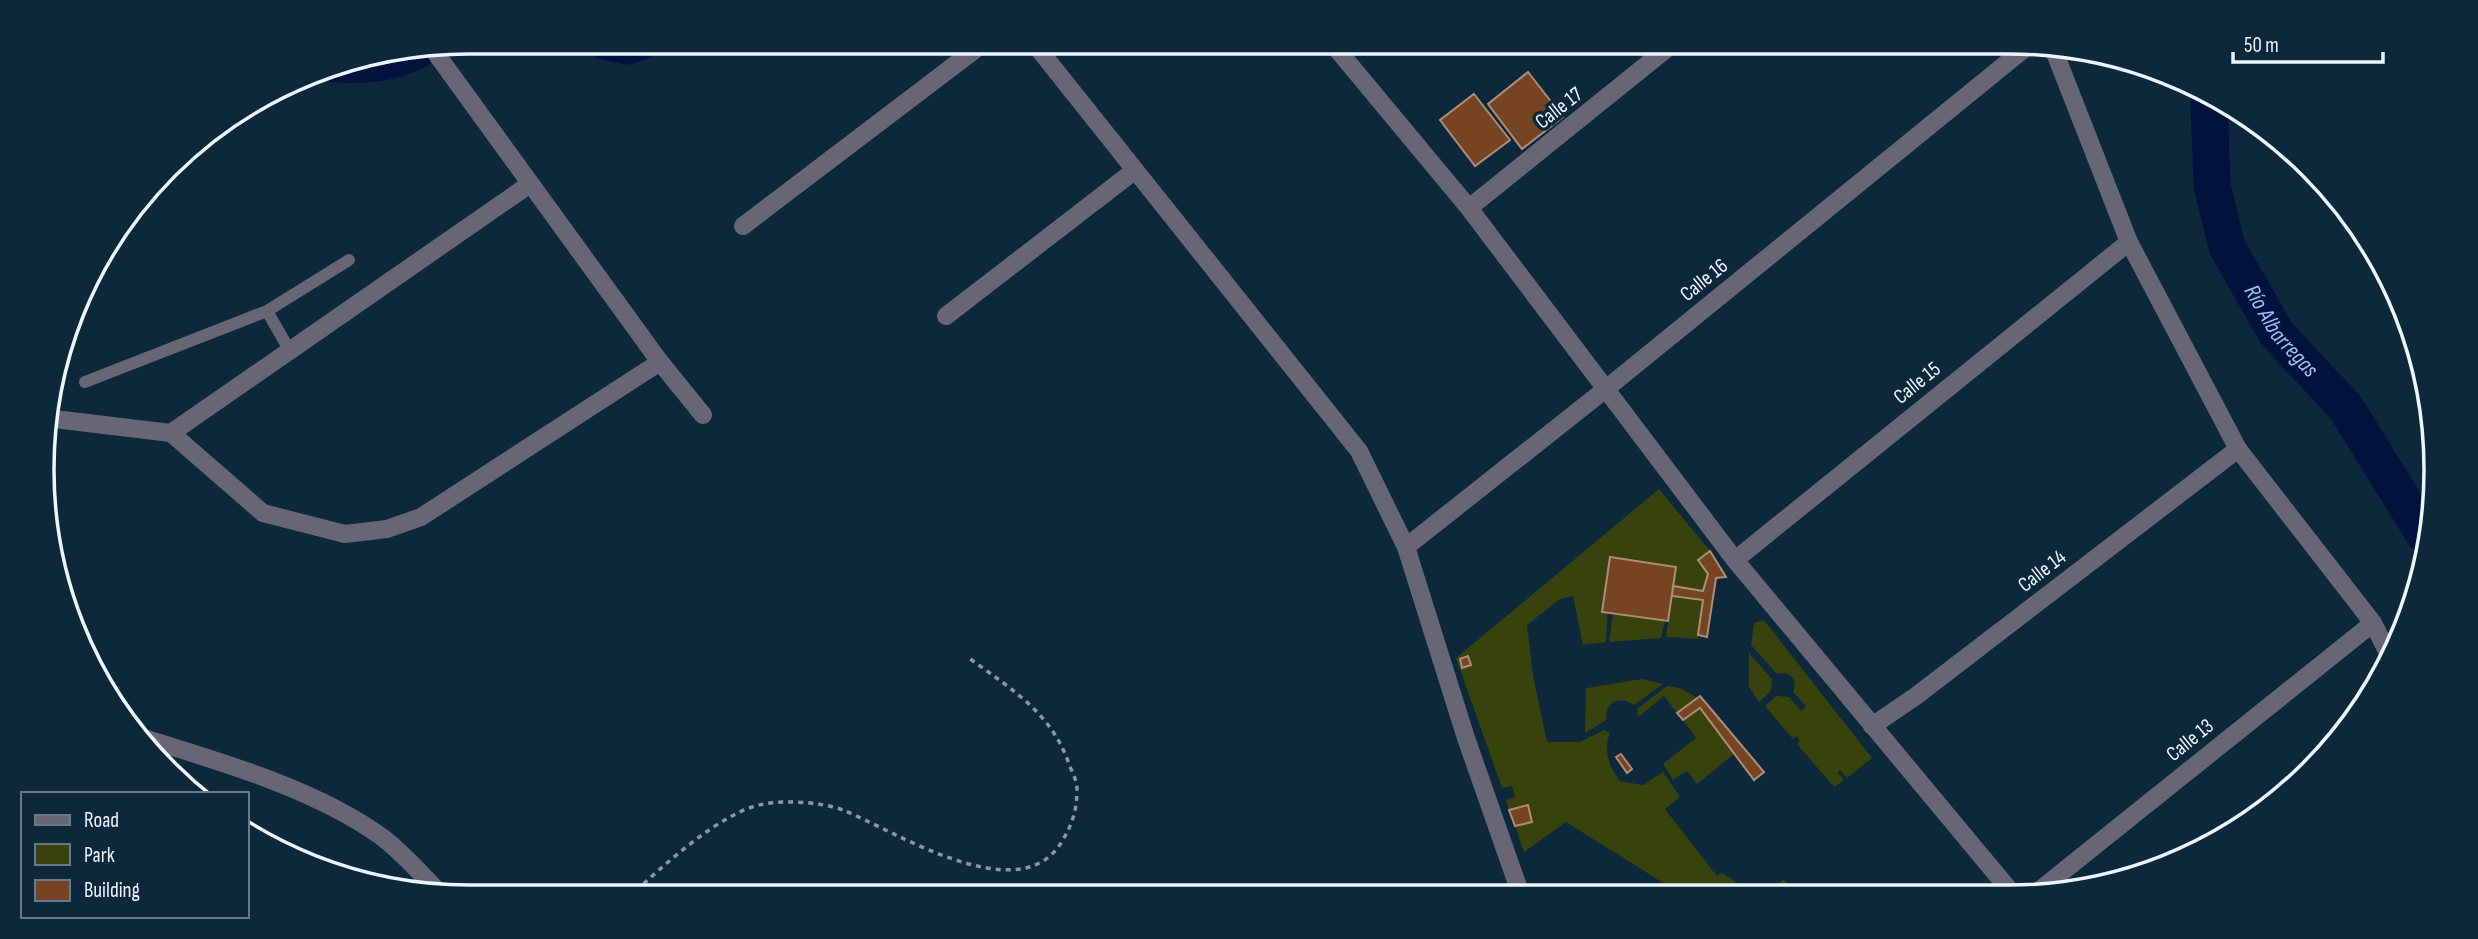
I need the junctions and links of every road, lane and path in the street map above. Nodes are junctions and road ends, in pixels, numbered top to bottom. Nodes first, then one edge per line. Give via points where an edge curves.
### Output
1 (969, 54) edge
2 (1042, 54) edge
3 (1341, 54) edge
4 (1660, 54) edge
5 (2018, 54) edge
6 (437, 56) edge
7 (2057, 57) edge
8 (1134, 171) junction
9 (530, 184) junction
10 (1469, 208) junction
11 (743, 226) dead end
12 (2129, 242) junction
13 (349, 260) dead end
14 (267, 312) junction
15 (946, 316) dead end
16 (290, 351) junction
17 (660, 362) junction
18 (85, 382) dead end
19 (1607, 388) junction
20 (703, 415) dead end
21 (58, 419) edge
22 (171, 433) junction
23 (2238, 449) junction
24 (1406, 547) junction
25 (1735, 560) junction
26 (2373, 623) junction
27 (2384, 646) edge
28 (969, 658) dead end
29 (1872, 726) junction
30 (156, 742) edge
31 (429, 883) edge
32 (2049, 883) edge
33 (643, 885) edge
34 (1517, 885) edge
35 (2005, 885) edge

1 - 11 street
2 - 8 street
3 - 10 street
4 - 10 street, Calle 17
5 - 19 street, Calle 16
6 - 9 street
7 - 12 street
8 - 15 street
8 - 24 street via 1359,451
9 - 16 street
9 - 17 street
10 - 19 street
12 - 23 street
12 - 25 street, Calle 15
13 - 14 lane
14 - 16 lane
14 - 18 lane
16 - 22 street
17 - 20 street
17 - 22 street via 421,517 387,529 345,534 263,513
19 - 24 street, Calle 16
19 - 25 street
21 - 22 street
23 - 26 street
23 - 29 street, Calle 14
24 - 34 street
25 - 29 street
26 - 27 street
26 - 32 street, Calle 13
28 - 33 path via 1035,708 1060,739 1077,786 1075,820 1053,856 1019,870 974,866 891,835 841,809 796,802 762,804 690,843
29 - 35 street
30 - 31 street via 323,803 382,837

